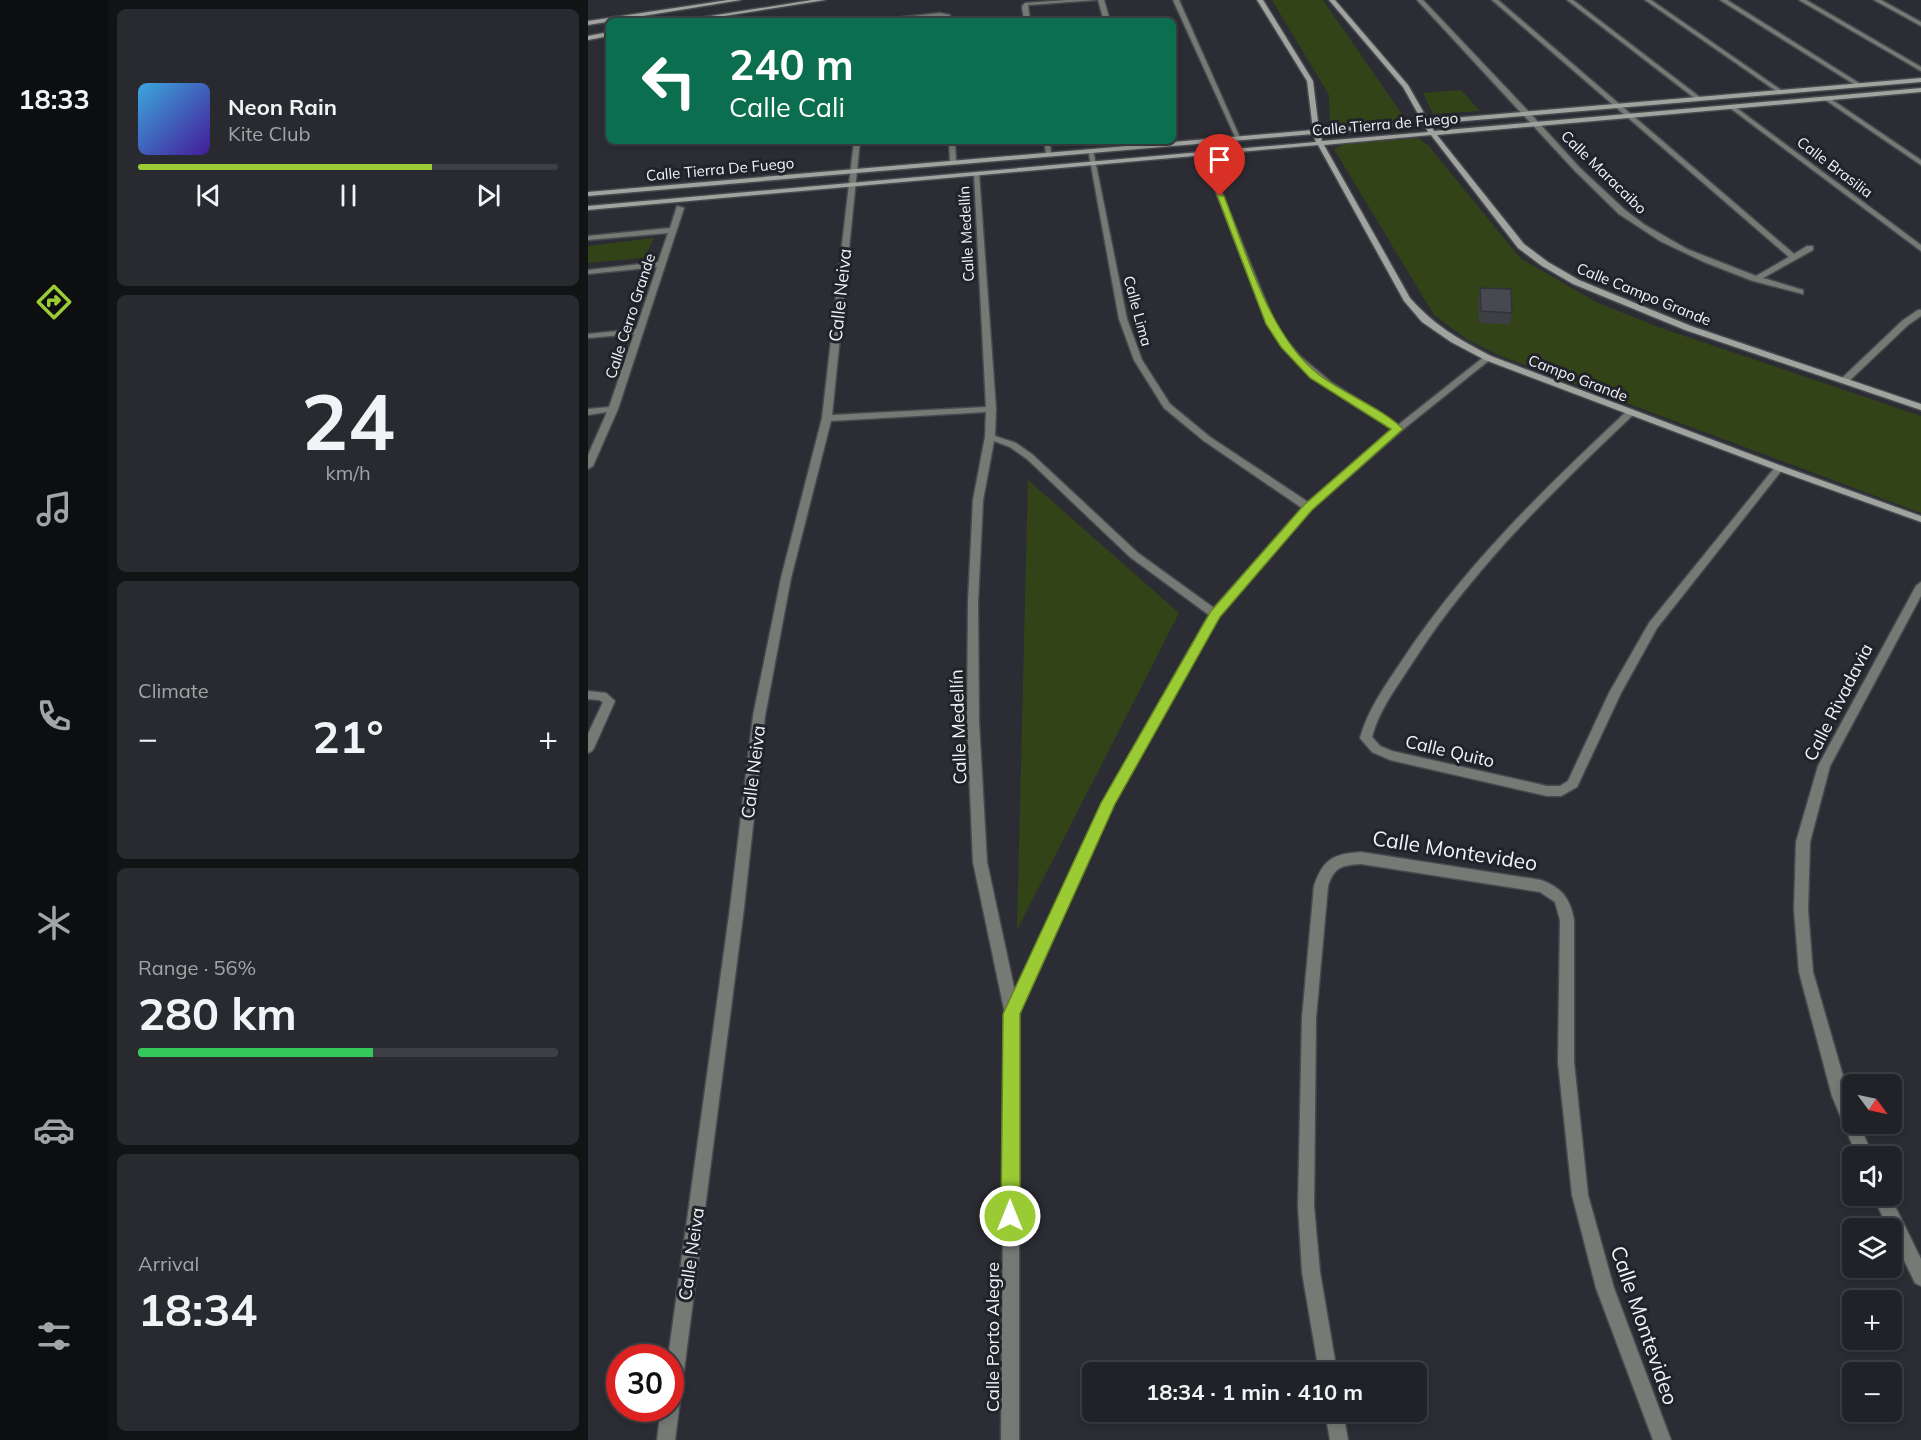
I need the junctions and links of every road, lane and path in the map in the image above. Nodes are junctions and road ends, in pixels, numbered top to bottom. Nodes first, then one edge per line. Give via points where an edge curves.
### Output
1 (738, 0) edge
2 (800, 0) edge
3 (822, 0) edge
4 (1093, 0) edge
5 (1101, 0) edge
6 (1176, 0) edge
7 (1260, 0) edge
8 (1332, 0) edge
9 (1420, 0) edge
10 (1495, 0) edge
11 (1570, 0) edge
12 (1648, 0) edge
13 (1723, 0) edge
14 (1803, 0) edge
15 (1877, 0) edge
16 (810, 1) edge
17 (621, 18) edge
18 (701, 18) edge
19 (899, 18) edge
20 (939, 18) edge
21 (1027, 18) edge
22 (1106, 18) edge
23 (606, 20) edge
24 (588, 23) edge
25 (1921, 24) edge
26 (606, 35) edge
27 (588, 38) edge
28 (1921, 69) edge
29 (1921, 80) edge
30 (1859, 85) junction
31 (1920, 91) edge
32 (1781, 92) junction
33 (1826, 98) junction
34 (1699, 99) junction
35 (1615, 106) junction
36 (1732, 107) junction
37 (1527, 113) junction
38 (1627, 116) junction
39 (1425, 122) junction
40 (1535, 124) junction
41 (1316, 132) junction
42 (1432, 133) junction
43 (1239, 139) junction
44 (1176, 142) edge
45 (857, 144) edge
46 (952, 144) edge
47 (1048, 144) edge
48 (1143, 144) edge
49 (1320, 144) junction
50 (1090, 150) junction
51 (1049, 153) junction
52 (1203, 154) junction
53 (953, 162) junction
54 (1921, 163) edge
55 (1093, 164) junction
56 (854, 171) junction
57 (977, 174) junction
58 (852, 185) junction
59 (588, 194) edge
60 (588, 208) edge
61 (680, 208) dead end
62 (673, 230) junction
63 (588, 238) edge
64 (1810, 248) dead end
65 (1921, 249) edge
66 (1793, 257) junction
67 (661, 264) junction
68 (588, 272) edge
69 (1756, 279) junction
70 (1800, 292) dead end
71 (1921, 312) edge
72 (639, 331) junction
73 (588, 336) edge
74 (1488, 358) junction
75 (1844, 381) junction
76 (1921, 407) edge
77 (613, 409) junction
78 (991, 409) junction
79 (588, 412) edge
80 (1631, 412) junction
81 (827, 418) junction
82 (1398, 429) junction
83 (990, 437) junction
84 (588, 466) edge
85 (1779, 468) junction
86 (1308, 507) junction
87 (1921, 519) edge
88 (1921, 586) edge
89 (1215, 614) junction
90 (588, 695) edge
91 (588, 748) edge
92 (1012, 1014) junction
93 (1861, 1146) edge
94 (1886, 1206) edge
95 (1921, 1277) edge
96 (679, 1344) edge
97 (1326, 1362) edge
98 (668, 1422) edge
99 (1336, 1422) edge
100 (666, 1440) edge
101 (1010, 1440) edge
102 (1339, 1440) edge
103 (1662, 1440) edge

1 - 17 street
2 - 16 street
3 - 16 street
4 - 21 street via 1027,4
5 - 22 street
6 - 43 street
7 - 41 street via 1310,81
8 - 39 street, Calle Campo Grande via 1406,86
9 - 37 street, Calle Maracaibo
10 - 35 street
11 - 34 street
12 - 32 street
13 - 30 street
14 - 28 street
15 - 25 street
16 - 18 street
19 - 20 street
23 - 24 street
26 - 27 street
29 - 30 street, Calle Tierra de Fuego
30 - 32 street, Calle Tierra de Fuego
31 - 33 street, Calle Tierra de Fuego
32 - 34 street, Calle Tierra de Fuego
33 - 36 street, Calle Tierra de Fuego
33 - 54 street
34 - 35 street, Calle Tierra de Fuego
35 - 37 street, Calle Tierra de Fuego
35 - 38 street
36 - 38 street, Calle Tierra de Fuego
36 - 65 street, Calle Brasilia
37 - 39 street, Calle Tierra de Fuego
37 - 40 street, Calle Maracaibo
38 - 40 street, Calle Tierra de Fuego
38 - 66 street
39 - 41 street, Calle Tierra de Fuego
39 - 42 street, Calle Campo Grande
40 - 42 street, Calle Tierra de Fuego
40 - 69 street, Calle Maracaibo via 1620,210 1641,226 1671,245
41 - 43 street, Calle Tierra de Fuego
41 - 49 street
42 - 49 street, Calle Tierra de Fuego
42 - 75 street, Calle Campo Grande via 1521,246 1545,264 1619,302
43 - 44 street, Calle Tierra de Fuego
45 - 56 street, Calle Neiva
46 - 53 street, Calle Medellín
47 - 51 street
48 - 50 street, Calle Tierra de Fuego
49 - 52 street, Calle Tierra de Fuego
49 - 74 street, Campo Grande via 1407,298 1425,320
50 - 51 street, Calle Tierra de Fuego
50 - 55 street, Calle Lima
51 - 53 street, Calle Tierra de Fuego
52 - 55 street, Calle Tierra de Fuego
52 - 82 street via 1271,324 1284,345 1314,375
53 - 56 street, Calle Tierra de Fuego
55 - 57 street, Calle Tierra de Fuego
55 - 86 street, Calle Lima via 1123,318 1138,360 1167,406 1207,439
56 - 58 street, Calle Neiva
56 - 59 street, Calle Tierra De Fuego
57 - 58 street, Calle Tierra de Fuego
57 - 78 street, Calle Medellín
58 - 60 street, Calle Tierra De Fuego
58 - 81 street, Calle Neiva
61 - 62 street, Calle Cerro Grande
62 - 63 street
62 - 67 street, Calle Cerro Grande
64 - 66 street
66 - 69 street
67 - 68 street
67 - 72 street, Calle Cerro Grande
69 - 70 street, Calle Maracaibo
71 - 75 street
72 - 73 street
72 - 77 street, Calle Cerro Grande
74 - 80 street, Campo Grande
74 - 82 street, Calle Porto Alegre
75 - 76 street, Calle Campo Grande
77 - 79 street
77 - 84 street, Calle Cerro Grande
78 - 81 street
78 - 83 street, Calle Medellín
80 - 85 street, Campo Grande
80 - 85 street, Calle Quito via 1497,542 1456,591 1416,645 1369,723 1366,738 1376,749 1547,792 1567,790 1574,784 1615,693 1653,626
81 - 96 street, Calle Neiva via 786,578 759,716 736,920
82 - 86 street, Calle Porto Alegre
83 - 89 street via 1013,445 1030,457 1134,555
83 - 92 street, Calle Medellín via 978,500 973,722 980,862
85 - 87 street, Campo Grande
86 - 89 street, Calle Porto Alegre
88 - 93 street, Calle Rivadavia via 1824,766 1803,843 1801,910 1806,972 1840,1096
89 - 92 street, Calle Porto Alegre via 1108,803
90 - 91 street via 609,701
92 - 101 street, Calle Porto Alegre
94 - 95 street
97 - 103 street, Calle Montevideo via 1311,1272 1306,1206 1309,1018 1321,886 1326,869 1340,859 1361,858 1541,886 1557,892 1567,920 1566,1062 1580,1195 1605,1288
98 - 100 street, Calle Neiva
99 - 102 street

